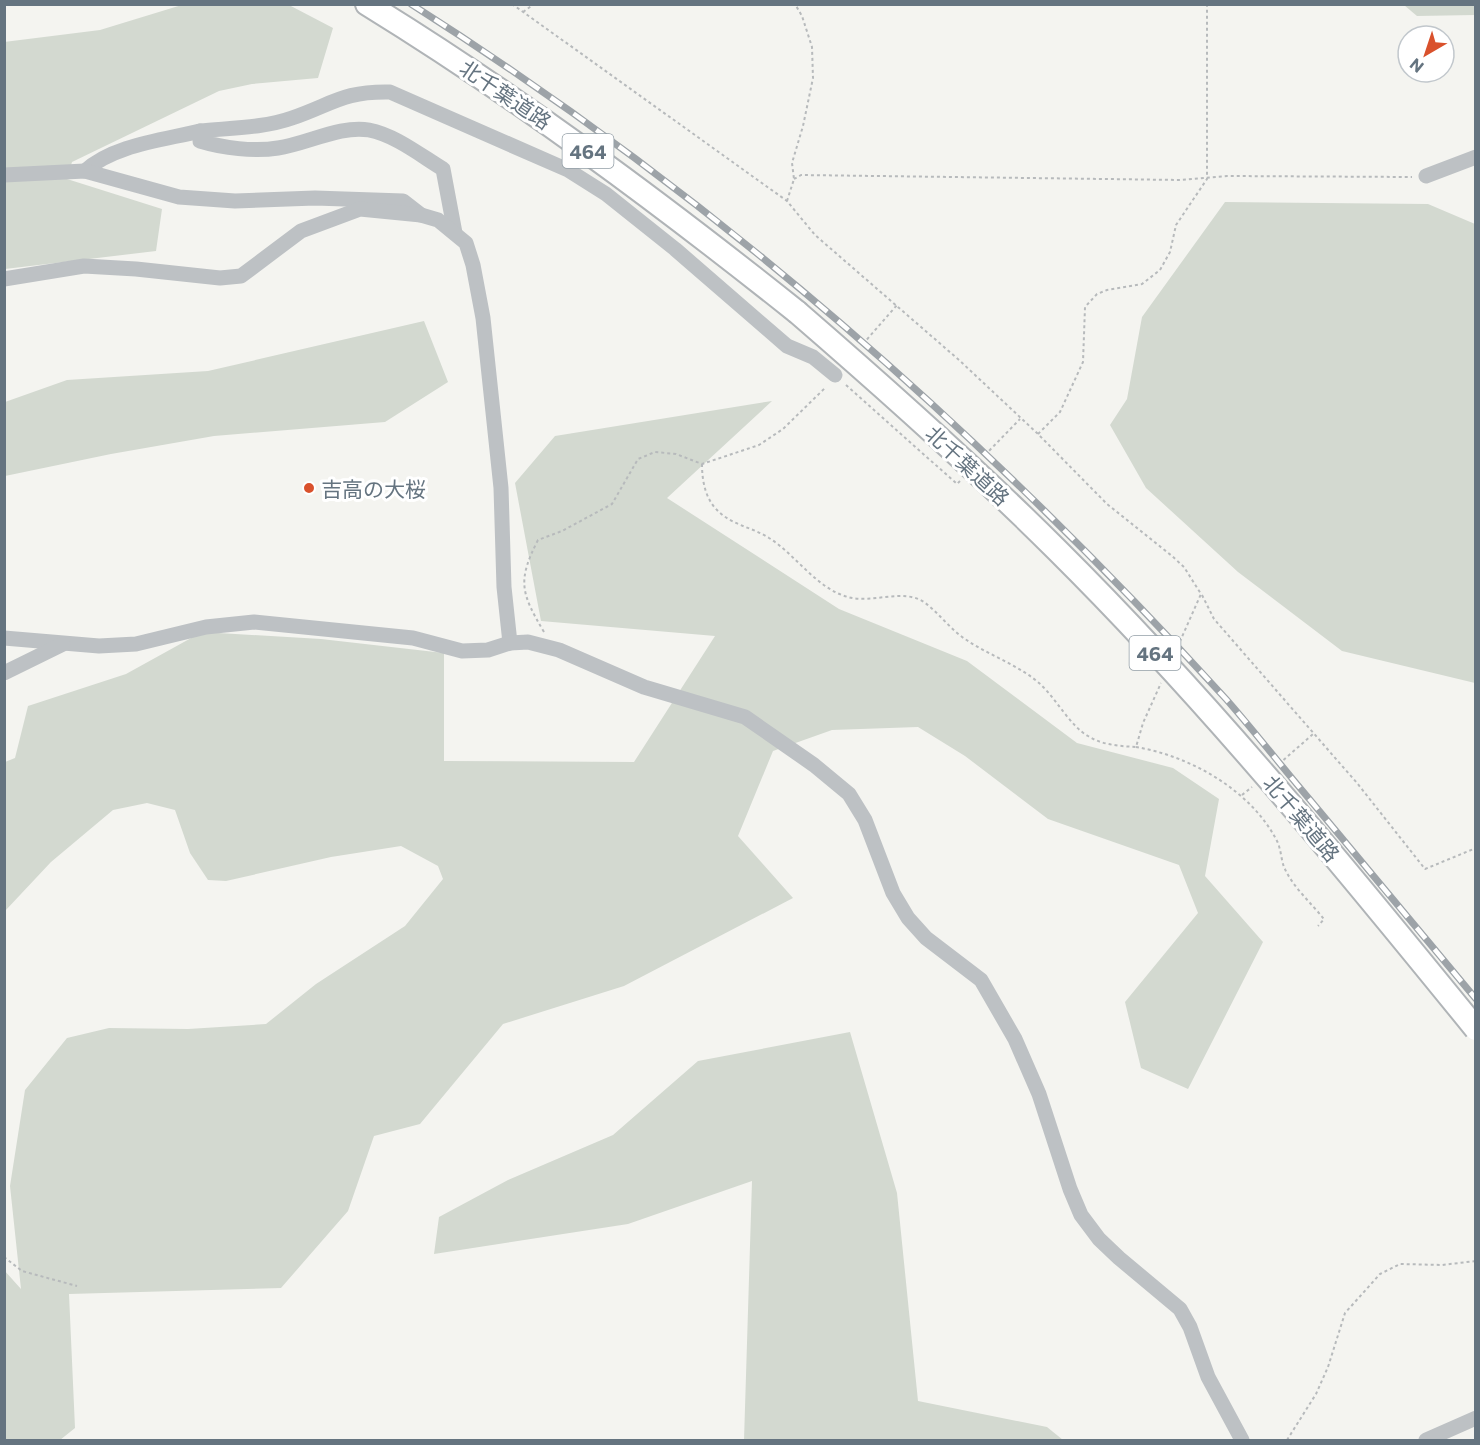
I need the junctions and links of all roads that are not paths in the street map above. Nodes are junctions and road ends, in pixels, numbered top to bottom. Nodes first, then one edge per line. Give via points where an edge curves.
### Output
1 (368, 4) edge
2 (200, 131) junction
3 (1476, 157) edge
4 (85, 171) junction
5 (4, 175) edge
6 (1426, 176) road end
7 (421, 215) junction
8 (455, 233) junction
9 (4, 279) edge
10 (835, 375) road end
11 (4, 638) edge
12 (64, 643) junction
13 (510, 643) junction
14 (4, 673) edge
15 (1476, 1029) edge
16 (1476, 1418) edge
17 (1242, 1440) edge
18 (1426, 1440) edge

1 - 15 highway, 北千葉道路 / 464, bridge via 615,170 797,312 980,475 1130,626 1314,831
2 - 4 street via 120,152
2 - 8 street via 200,141 252,149 277,148 352,130 382,133 443,169
2 - 10 street via 276,123 343,96 364,91 390,92 568,170 606,194 787,346 813,357
3 - 6 street
4 - 5 street
4 - 7 street via 179,197 403,201
7 - 8 street via 438,220
7 - 9 street via 360,209 341,215 301,231 241,276 220,278 84,266
8 - 13 street via 466,243 470,254 483,318 501,488
11 - 12 street
12 - 13 street via 136,644 206,627 254,622 413,638 462,651 488,650
12 - 14 street
13 - 17 street via 528,642 559,650 644,687 744,717 849,794 864,820 892,893 908,918 926,938 981,980 1004,1020 1039,1094 1081,1215 1099,1239 1180,1309 1208,1377
16 - 18 street

